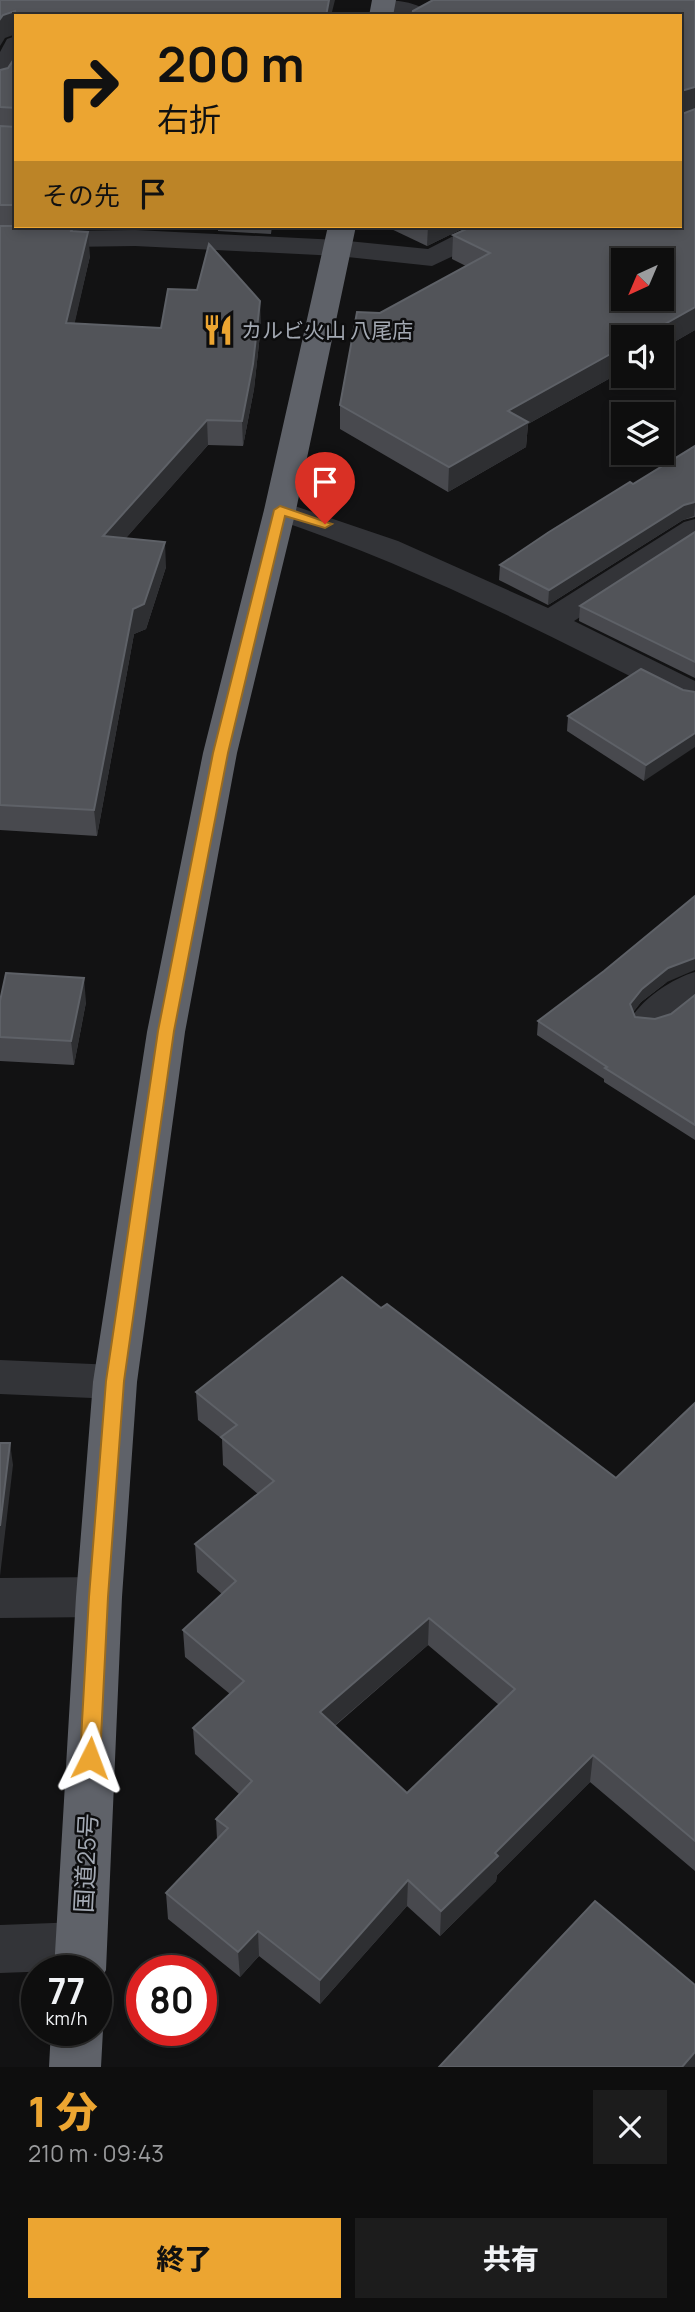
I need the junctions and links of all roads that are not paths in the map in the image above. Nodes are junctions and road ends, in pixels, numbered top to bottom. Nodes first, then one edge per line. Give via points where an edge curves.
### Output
1 (384, 0) edge
2 (416, 14) edge
3 (14, 49) edge
4 (0, 84) edge
5 (490, 228) edge
6 (110, 232) edge
7 (340, 237) edge
8 (0, 240) edge
9 (280, 510) junction
10 (695, 529) edge
11 (548, 623) junction
12 (692, 690) edge
13 (695, 985) edge
14 (650, 1019) edge
15 (0, 1377) edge
16 (115, 1381) junction
17 (99, 1597) junction
18 (0, 1598) edge
19 (0, 1949) edge
20 (53, 1955) edge
21 (80, 1955) edge
22 (76, 2046) edge
23 (75, 2067) edge

1 - 2 street
3 - 4 street
5 - 7 street via 432,258
6 - 7 street
6 - 8 street
7 - 9 highway, 国道25号
9 - 11 street via 341,529
9 - 16 highway, 国道25号 via 220,753 166,1031
10 - 11 street
11 - 12 street
13 - 14 street
15 - 16 street
16 - 17 highway, 国道25号
17 - 18 street
17 - 21 highway, 国道25号
19 - 20 street
22 - 23 highway

